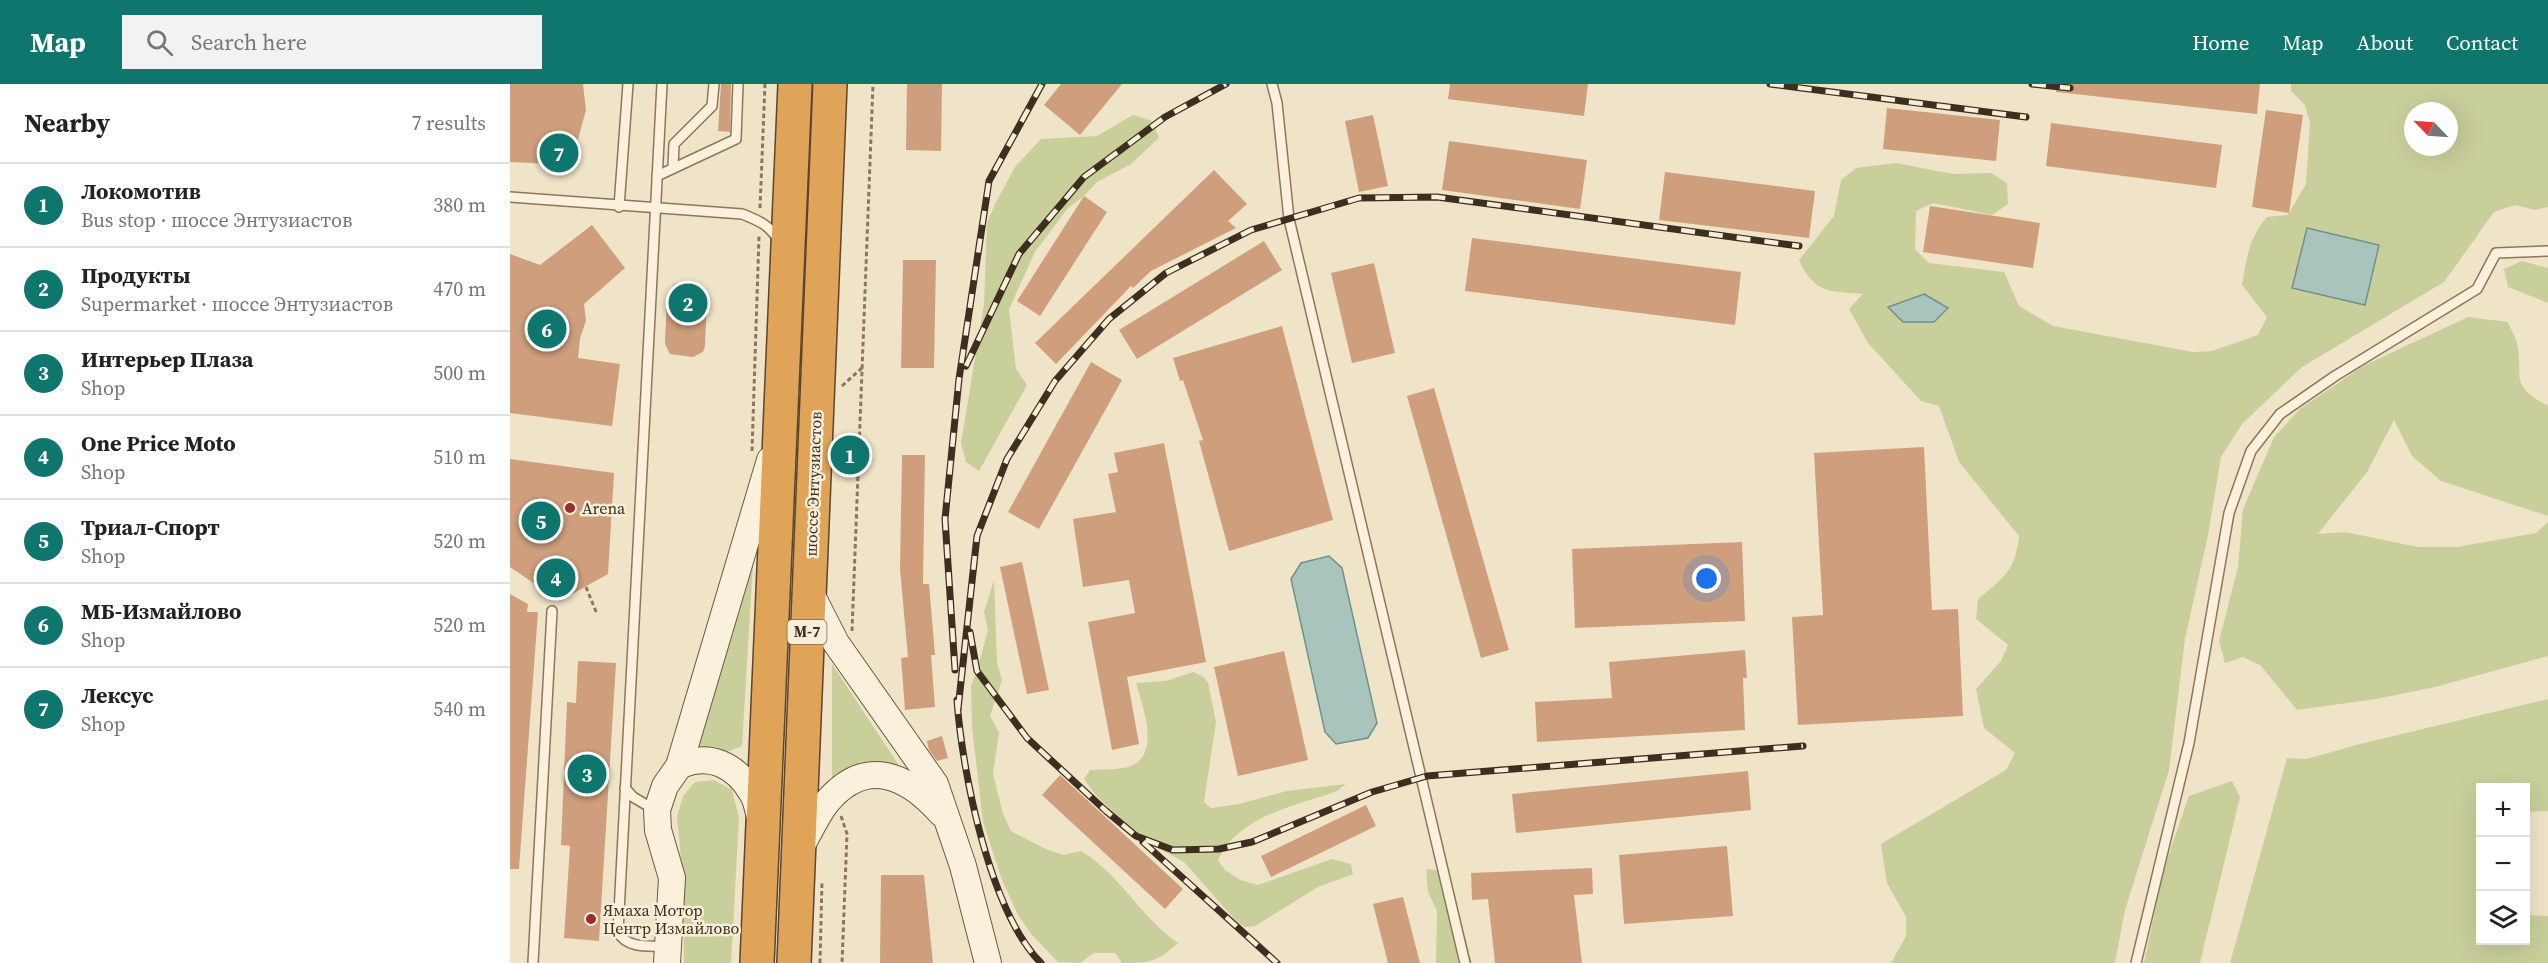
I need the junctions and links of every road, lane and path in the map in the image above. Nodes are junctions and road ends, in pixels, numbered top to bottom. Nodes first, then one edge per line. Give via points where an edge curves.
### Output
1 (628, 84) edge
2 (662, 84) edge
3 (714, 84) edge
4 (738, 84) edge
5 (765, 84) edge
6 (795, 84) edge
7 (830, 84) edge
8 (873, 84) edge
9 (1272, 84) edge
10 (673, 168) junction
11 (657, 176) junction
12 (510, 197) edge
13 (510, 205) edge
14 (619, 207) junction
15 (656, 207) junction
16 (759, 221) junction
17 (2548, 251) edge
18 (787, 255) junction
19 (863, 368) junction
20 (840, 387) dead end
21 (780, 428) junction
22 (752, 462) dead end
23 (586, 587) dead end
24 (809, 590) junction
25 (552, 611) dead end
26 (597, 614) dead end
27 (852, 635) dead end
28 (679, 766) junction
29 (625, 788) junction
30 (657, 810) junction
31 (840, 814) dead end
32 (762, 826) junction
33 (954, 828) junction
34 (806, 874) junction
35 (668, 954) edge
36 (533, 963) edge
37 (757, 963) edge
38 (794, 963) edge
39 (820, 963) edge
40 (842, 963) edge
41 (988, 963) edge
42 (1465, 963) edge
43 (2136, 963) edge

1 - 14 lane
2 - 11 lane
3 - 10 lane via 712,106 674,144
4 - 10 lane via 736,139
5 - 16 path
6 - 18 highway, М-7
7 - 24 highway, шоссе Энтузиастов / М-7
8 - 19 path
9 - 42 lane via 1288,219
10 - 11 lane
11 - 15 lane
12 - 13 lane
12 - 14 lane
14 - 15 lane
15 - 16 lane via 742,214
15 - 29 lane
16 - 18 lane via 773,231
16 - 22 path
17 - 43 lane via 2496,253 2477,288 2280,414 2251,451 2229,513 2189,743
18 - 21 highway, М-7
19 - 20 path
19 - 27 path
21 - 28 street
21 - 32 highway, М-7
23 - 26 path
24 - 33 street via 836,643 908,733
24 - 34 highway, шоссе Энтузиастов / М-7
25 - 36 lane
28 - 30 street via 665,786
28 - 32 street via 694,759 715,760 733,771 753,793
29 - 30 lane
29 - 35 lane via 618,932 630,944
30 - 35 street via 658,830 672,878
31 - 40 path via 847,834
32 - 37 highway, М-7
33 - 34 street via 923,794 907,783 891,777 860,776 825,805
33 - 41 street
34 - 38 highway, М-7
34 - 39 path

